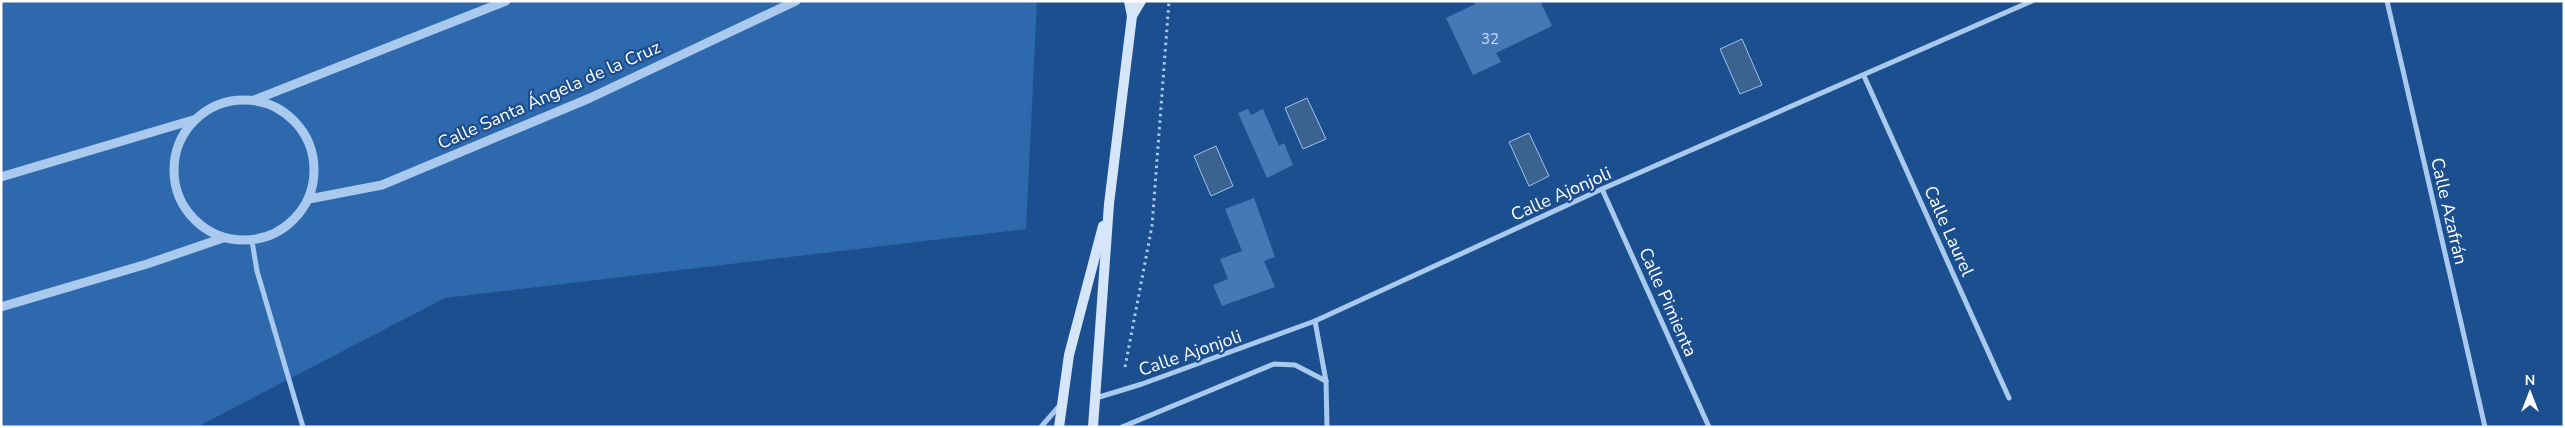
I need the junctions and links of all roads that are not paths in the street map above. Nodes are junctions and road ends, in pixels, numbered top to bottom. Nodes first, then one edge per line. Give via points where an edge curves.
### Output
1 (506, 1) edge
2 (796, 1) edge
3 (1129, 1) edge
4 (1141, 1) edge
5 (2032, 1) edge
6 (2387, 1) edge
7 (1132, 16) junction
8 (1864, 76) junction
9 (254, 100) junction
10 (193, 120) junction
11 (1, 177) edge
12 (1602, 189) junction
13 (310, 199) junction
14 (1109, 204) junction
15 (223, 238) junction
16 (252, 241) junction
17 (1, 307) edge
18 (1316, 321) junction
19 (1326, 381) junction
20 (1096, 398) junction
21 (2009, 398) dead end
22 (1061, 403) junction
23 (303, 427) edge
24 (1040, 427) edge
25 (1059, 427) edge
26 (1093, 427) edge
27 (1122, 427) edge
28 (1328, 427) edge
29 (1708, 427) edge
30 (2485, 427) edge

1 - 9 street
2 - 13 street, Calle Santa Ángela de la Cruz via 590,98 382,185
3 - 7 main road
4 - 7 main road
5 - 8 street, Calle Ajonjoli
6 - 30 street, Calle Azafrán
7 - 14 main road
8 - 12 street, Calle Ajonjoli
8 - 21 street, Calle Laurel
9 - 10 street via 232,100
9 - 13 street via 279,109 299,125 312,148 316,174
10 - 11 street
10 - 15 street via 180,140 173,164 175,188 185,210 201,227
12 - 18 street, Calle Ajonjoli
12 - 29 street, Calle Pimienta
13 - 16 street via 295,220 282,230
14 - 20 main road
14 - 22 main road via 1068,356
15 - 16 street
15 - 17 street
16 - 23 street via 257,271
18 - 19 street
18 - 20 street, Calle Ajonjoli
19 - 27 street via 1295,365 1274,364
19 - 28 street
20 - 26 main road
22 - 24 street
22 - 25 main road

